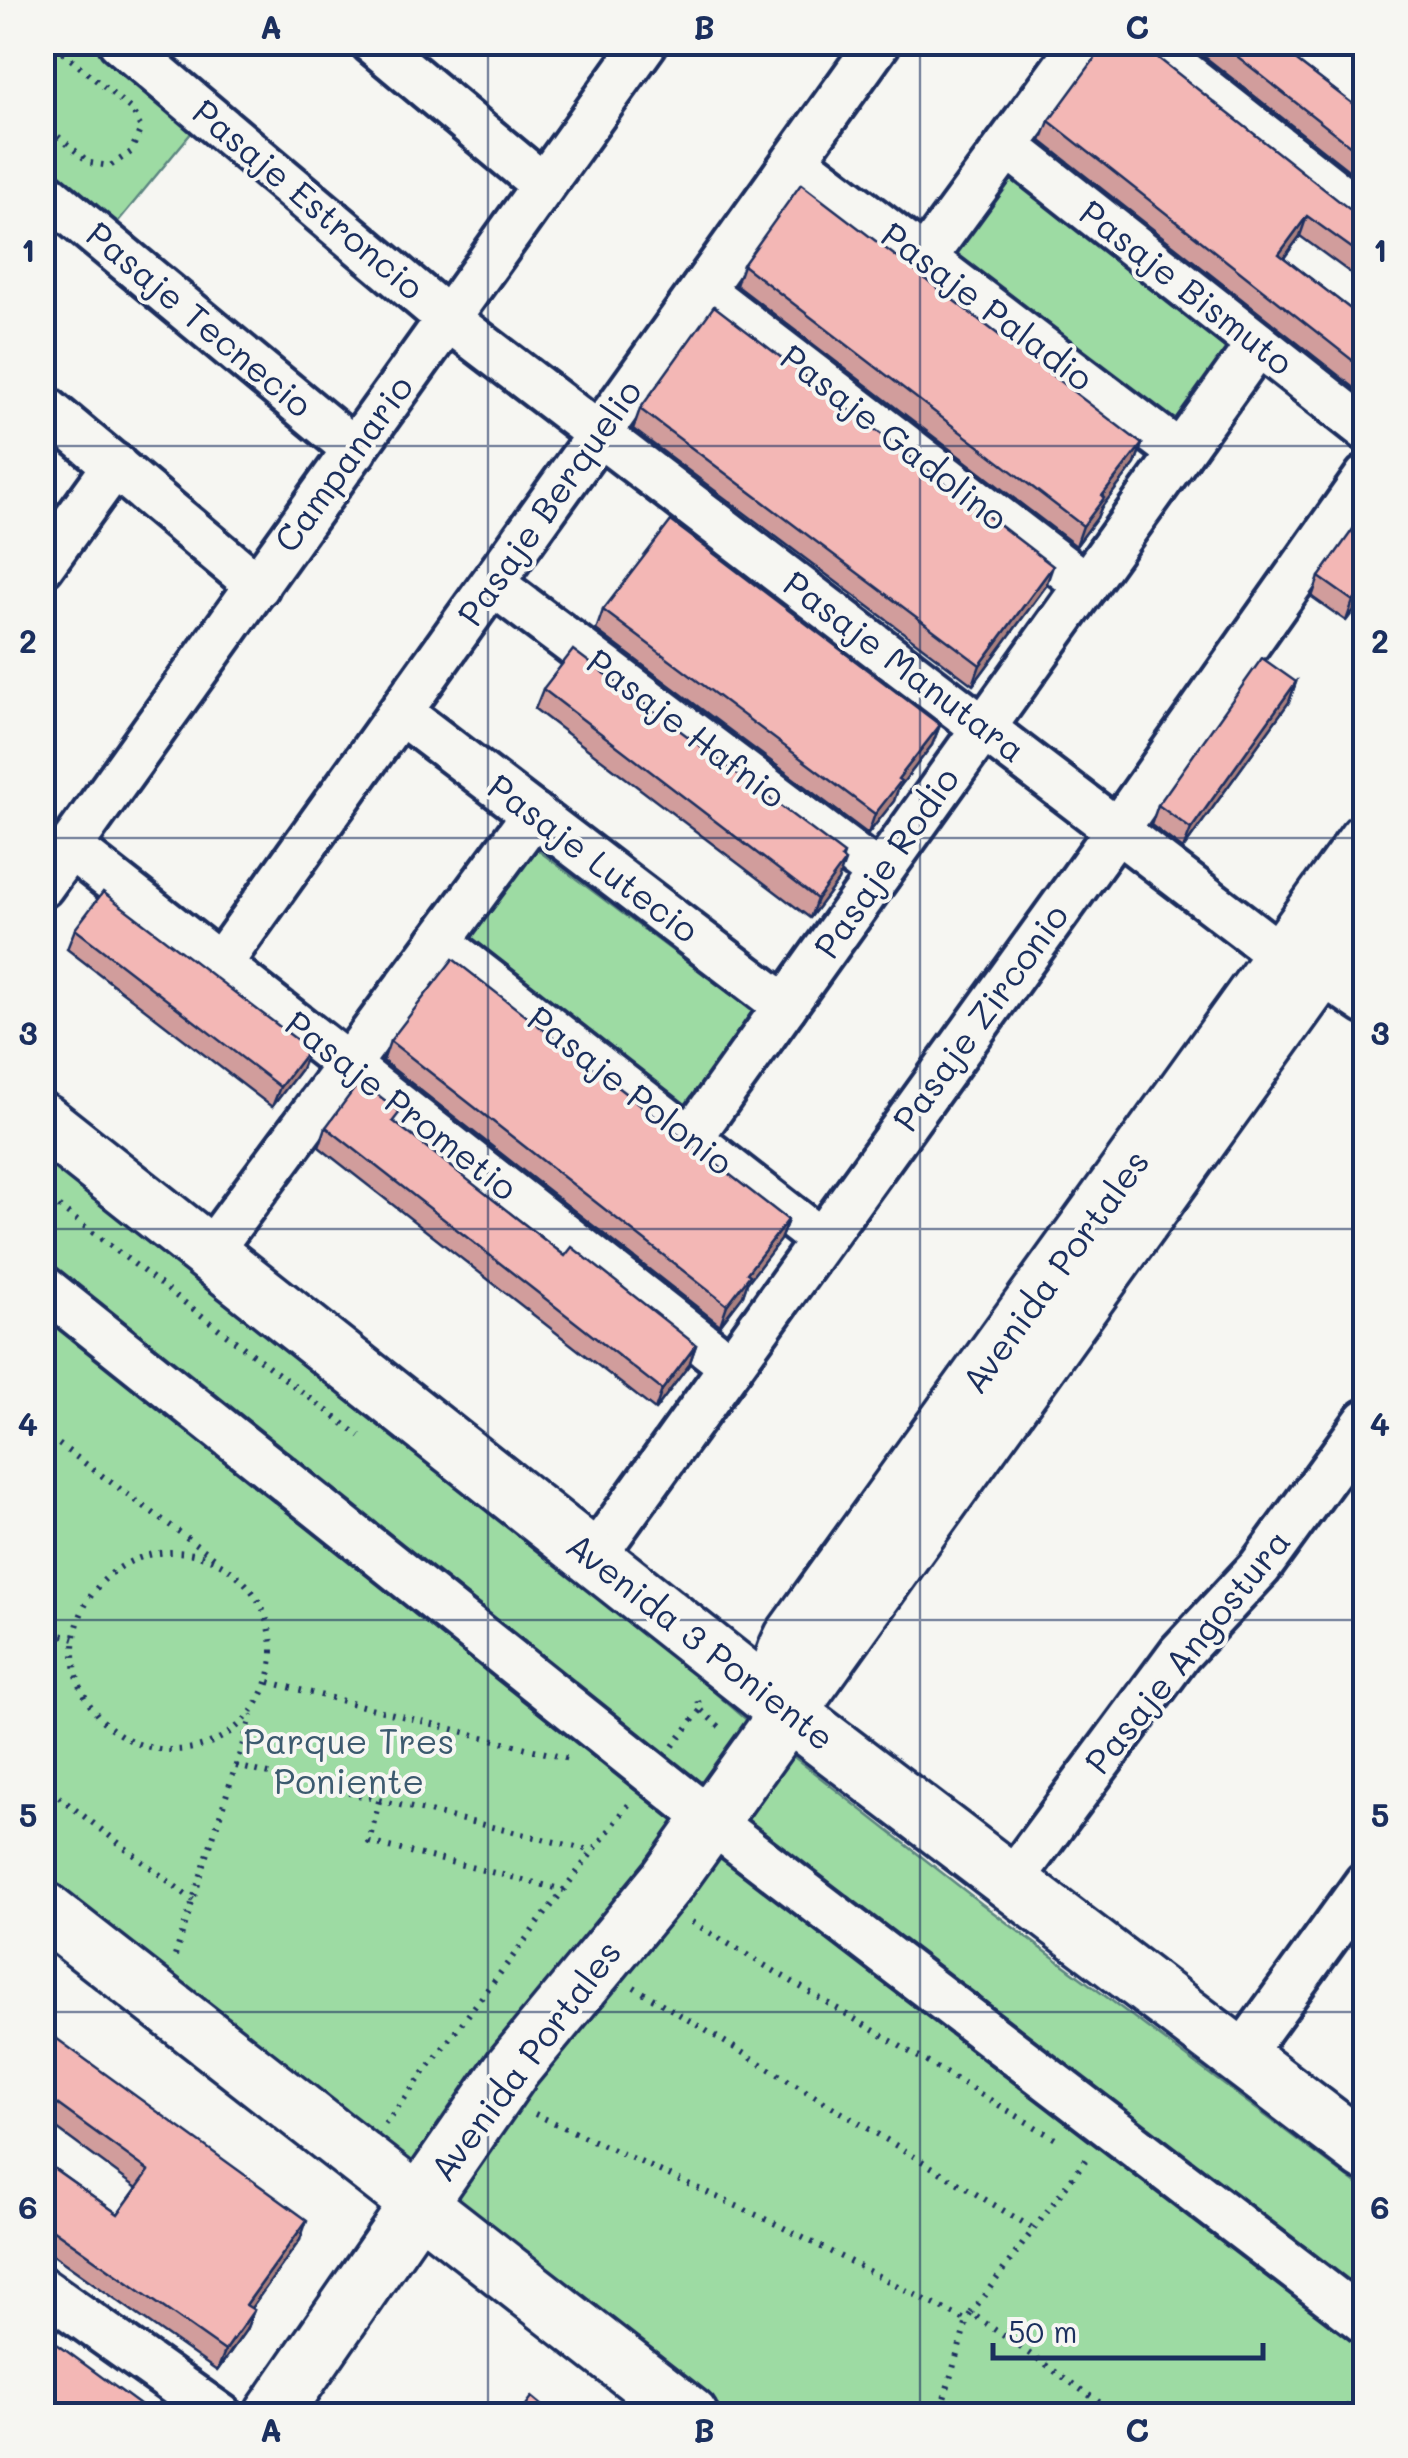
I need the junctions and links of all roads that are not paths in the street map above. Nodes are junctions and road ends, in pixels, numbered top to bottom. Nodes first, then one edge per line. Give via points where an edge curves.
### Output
1 (120, 42) edge
2 (646, 42) edge
3 (879, 42) edge
4 (1083, 42) edge
5 (1146, 42) edge
6 (395, 50) edge
7 (1007, 146) junction
8 (795, 160) junction
9 (544, 186) junction
10 (42, 190) edge
11 (1366, 216) edge
12 (924, 259) junction
13 (702, 290) junction
14 (448, 320) junction
15 (1258, 344) junction
16 (42, 405) edge
17 (1366, 429) edge
18 (599, 434) junction
19 (355, 450) junction
20 (1180, 453) junction
21 (115, 466) junction
22 (1366, 477) edge
23 (42, 566) edge
24 (492, 584) junction
25 (1086, 585) junction
26 (258, 586) junction
27 (401, 712) junction
28 (984, 728) junction
29 (534, 814) junction
30 (1117, 830) junction
31 (1366, 841) edge
32 (70, 847) junction
33 (880, 874) junction
34 (42, 886) edge
35 (1366, 907) edge
36 (438, 942) junction
37 (220, 964) junction
38 (1301, 964) junction
39 (1366, 1003) edge
40 (785, 1006) junction
41 (348, 1065) junction
42 (42, 1121) edge
43 (690, 1138) junction
44 (821, 1240) junction
45 (209, 1253) junction
46 (42, 1286) edge
47 (731, 1366) junction
48 (1366, 1421) edge
49 (593, 1558) junction
50 (790, 1714) junction
51 (710, 1820) junction
52 (1010, 1883) junction
53 (1366, 1883) edge
54 (42, 1909) edge
55 (1240, 2057) junction
56 (1366, 2153) edge
57 (418, 2203) junction
58 (42, 2289) edge
59 (1358, 2341) edge
60 (220, 2416) edge
61 (272, 2416) edge
62 (690, 2416) edge

1 - 14 street, Pasaje Estroncio
2 - 9 street, Campanario
3 - 8 street, Pasaje Berquelio
4 - 7 street
5 - 11 street
6 - 9 street
7 - 12 street
7 - 15 street, Pasaje Bismuto
8 - 12 street, Pasaje Paladio
8 - 13 street, Pasaje Berquelio
9 - 14 street, Campanario
10 - 19 street, Pasaje Tecnecio
12 - 20 street, Pasaje Paladio
13 - 18 street, Pasaje Berquelio
13 - 25 street, Pasaje Gadolino
14 - 18 street, Pasaje Manutara
14 - 19 street, Campanario
15 - 17 street, Pasaje Bismuto
15 - 20 street, Pasaje Rodio
16 - 21 street
18 - 24 street, Pasaje Berquelio
18 - 28 street, Pasaje Manutara
19 - 26 street, Campanario
20 - 25 street, Pasaje Rodio
21 - 23 street
21 - 26 street
22 - 30 street, Pasaje Zirconio
24 - 27 street, Pasaje Berquelio
24 - 33 street, Pasaje Hafnio
25 - 28 street, Pasaje Rodio
26 - 32 street, Campanario
27 - 29 street, Pasaje Lutecio
27 - 37 street, Pasaje Berquelio
28 - 30 street, Pasaje Manutara
28 - 33 street, Pasaje Rodio
29 - 36 street
29 - 40 street, Pasaje Lutecio
30 - 38 street, Pasaje Manutara
30 - 44 street, Pasaje Zirconio
31 - 38 main road, Avenida Portales
32 - 34 street, Campanario
32 - 37 street, Pasaje Prometio
33 - 40 street, Pasaje Rodio
35 - 38 main road, Avenida Portales
36 - 41 street
36 - 43 street, Pasaje Polonio
37 - 41 street, Pasaje Prometio
38 - 39 street, Pasaje Manutara
38 - 50 main road, Avenida Portales via 792,1638 780,1680
40 - 43 street, Pasaje Rodio
41 - 45 street
41 - 47 street, Pasaje Prometio
42 - 45 main road, Avenida 3 Poniente
43 - 44 street, Pasaje Polonio
44 - 47 street, Pasaje Zirconio
45 - 49 main road, Avenida 3 Poniente
46 - 51 street
47 - 49 street, Pasaje Zirconio
48 - 52 street, Pasaje Angostura via 1260,1568 1180,1653
49 - 50 main road, Avenida 3 Poniente
50 - 51 main road, Avenida Portales
50 - 52 main road, Avenida 3 Poniente
51 - 57 main road, Avenida Portales via 545,2026
51 - 59 street
52 - 55 main road, Avenida 3 Poniente
53 - 55 street
54 - 57 main road
55 - 56 main road, Avenida 3 Poniente
57 - 61 main road, Avenida Portales
57 - 62 main road
58 - 60 street

